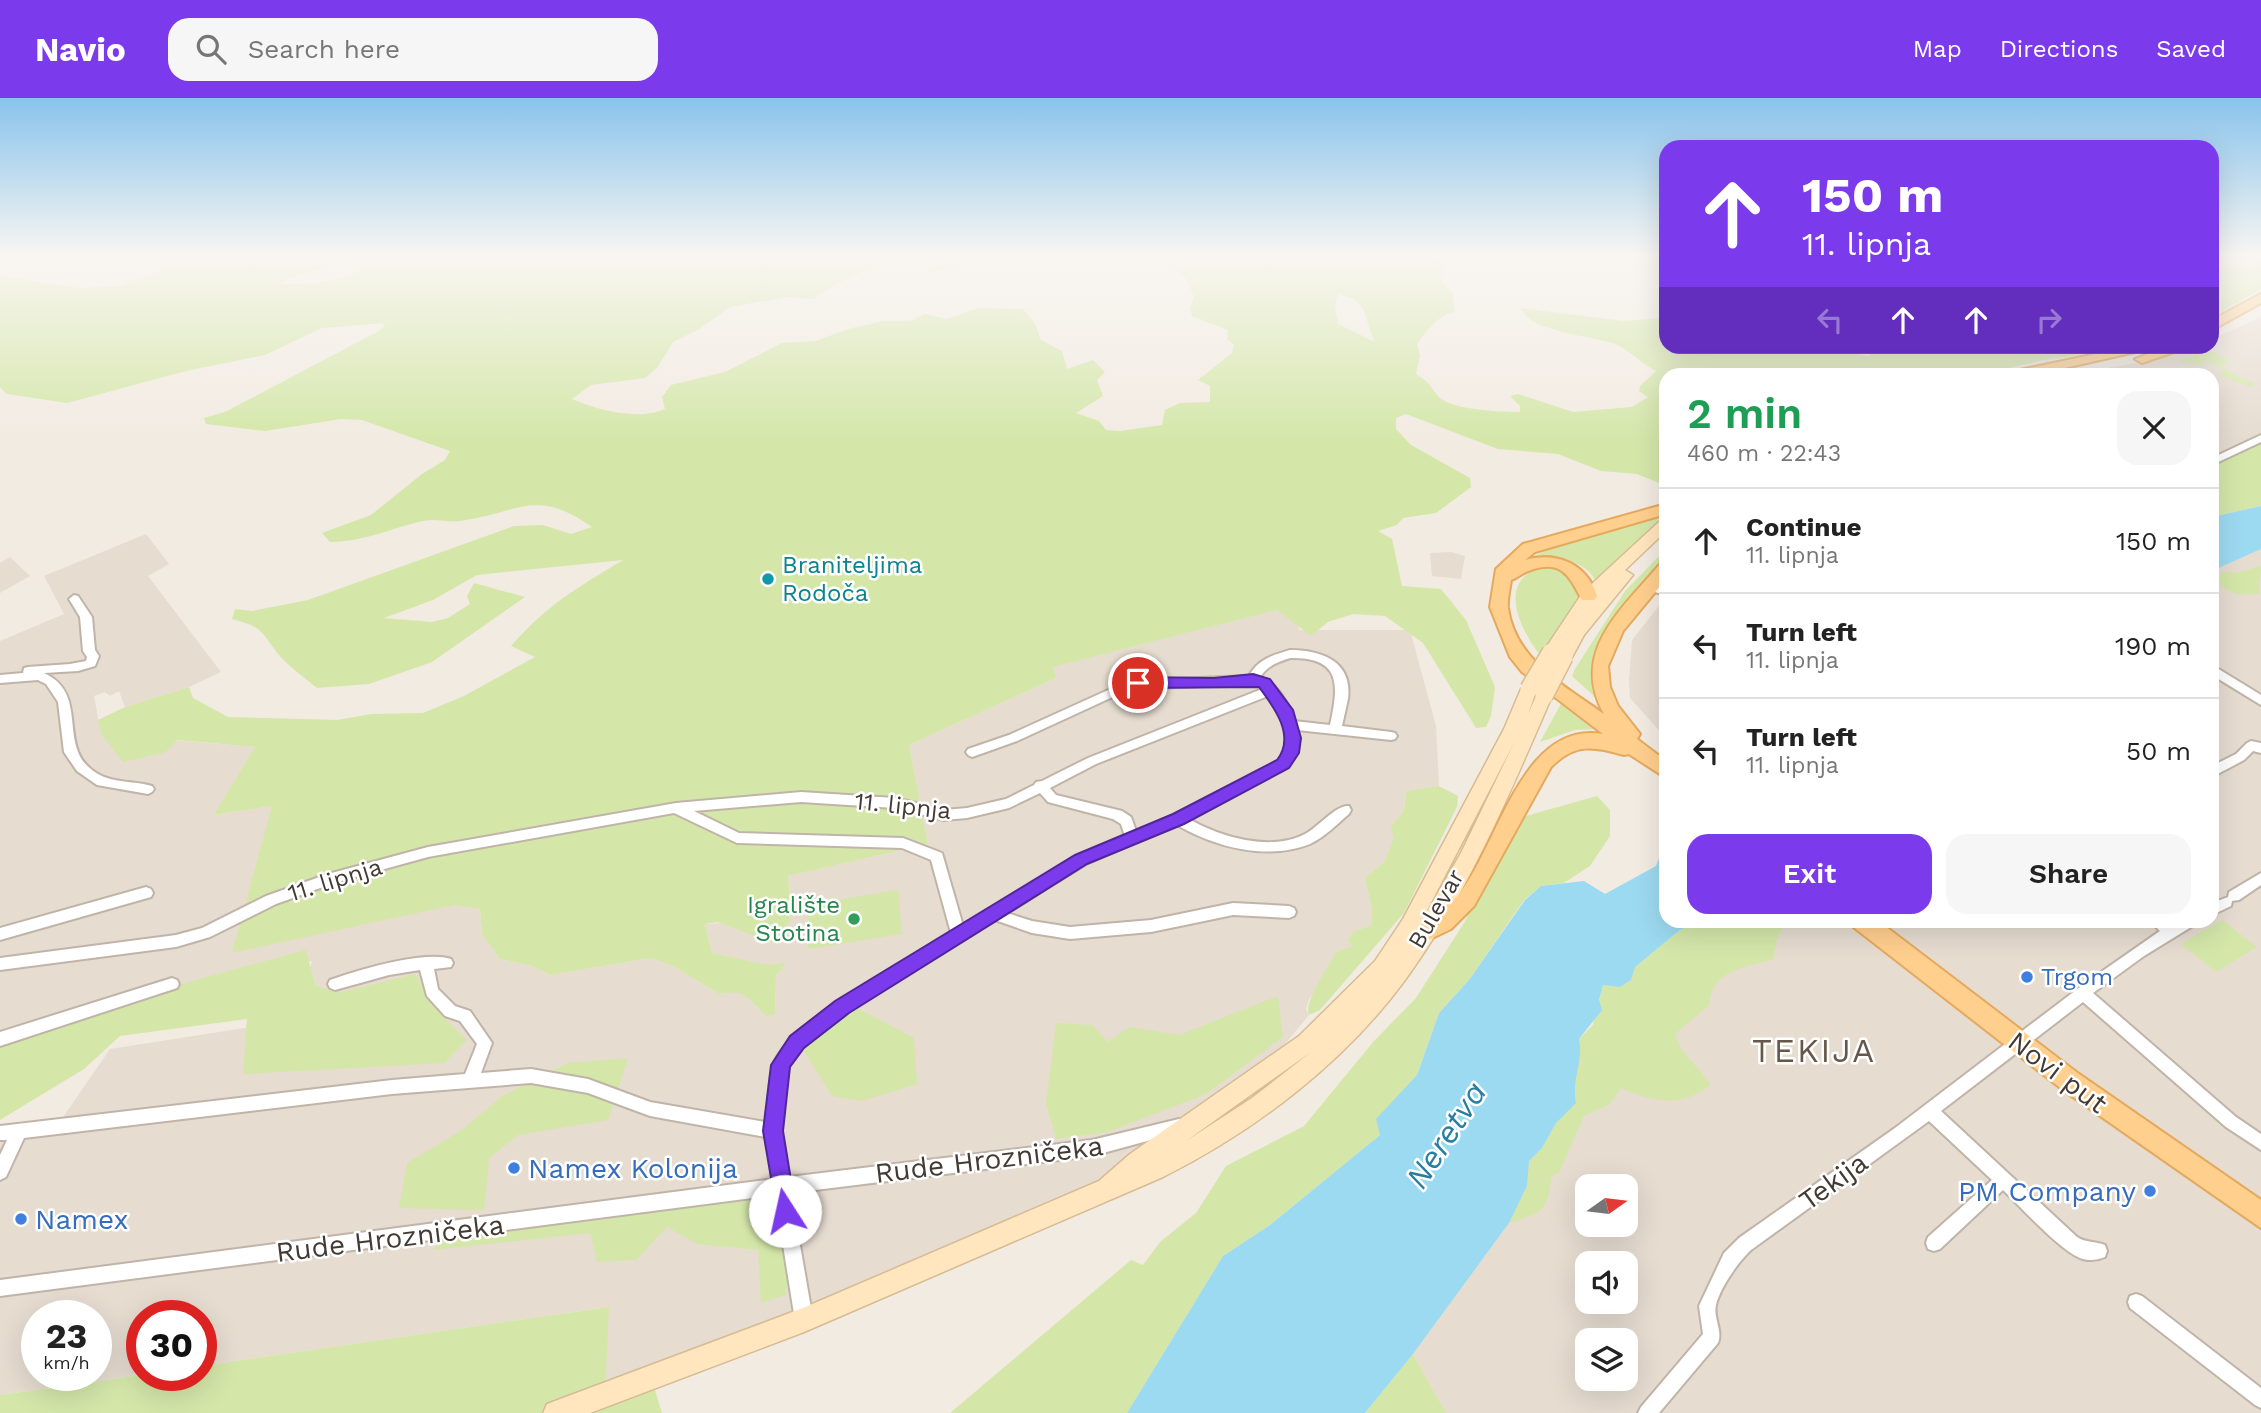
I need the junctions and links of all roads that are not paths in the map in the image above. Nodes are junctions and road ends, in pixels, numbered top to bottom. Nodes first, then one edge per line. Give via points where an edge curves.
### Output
1 (2245, 318) edge
2 (2219, 332) edge
3 (2116, 354) edge
4 (2157, 354) edge
5 (2049, 368) edge
6 (2093, 368) edge
7 (2261, 438) edge
8 (2219, 457) edge
9 (1659, 511) edge
10 (1659, 530) edge
11 (1659, 543) edge
12 (1502, 583) junction
13 (1658, 589) edge
14 (1588, 596) junction
15 (74, 599) dead end
16 (1558, 654) junction
17 (2219, 673) edge
18 (0, 678) edge
19 (1253, 680) junction
20 (1272, 690) junction
21 (1537, 693) junction
22 (2261, 701) edge
23 (1289, 725) junction
24 (1335, 729) junction
25 (1391, 736) dead end
26 (2261, 748) edge
27 (972, 752) dead end
28 (1659, 766) edge
29 (1659, 766) edge
30 (1659, 767) edge
31 (2219, 768) edge
32 (1040, 785) junction
33 (149, 789) dead end
34 (676, 808) junction
35 (1345, 810) dead end
36 (1178, 819) junction
37 (1133, 839) junction
38 (2261, 878) edge
39 (146, 893) dead end
40 (2219, 905) edge
41 (1289, 912) dead end
42 (993, 914) junction
43 (1870, 928) edge
44 (2165, 928) edge
45 (2177, 928) edge
46 (1426, 932) junction
47 (2170, 932) junction
48 (958, 933) junction
49 (0, 934) edge
50 (425, 962) junction
51 (446, 963) dead end
52 (0, 964) edge
53 (172, 984) dead end
54 (335, 984) dead end
55 (2083, 993) junction
56 (0, 1039) edge
57 (2019, 1043) junction
58 (470, 1081) junction
59 (1930, 1111) junction
60 (1196, 1121) junction
61 (19, 1131) junction
62 (773, 1131) junction
63 (0, 1133) edge
64 (2261, 1143) edge
65 (0, 1171) edge
66 (2003, 1180) junction
67 (780, 1186) junction
68 (1107, 1189) junction
69 (2261, 1215) edge
70 (1934, 1242) dead end
71 (2099, 1251) dead end
72 (0, 1288) edge
73 (2136, 1302) dead end
74 (804, 1320) junction
75 (2261, 1399) edge
76 (556, 1413) edge
77 (1647, 1413) edge

1 - 2 main road
3 - 5 main road
4 - 6 main road
7 - 8 street
9 - 12 main road via 1529,548 1504,569
10 - 14 main road
11 - 16 main road, Bulevar via 1614,586
12 - 14 main road via 1523,564 1548,561 1581,577
12 - 28 main road via 1501,618 1522,660
13 - 29 main road via 1606,640 1598,665 1610,709
14 - 16 main road
15 - 18 street via 86,617 91,663
16 - 21 main road, Bulevar, bridge
17 - 22 street
18 - 33 street via 26,675 50,681 64,701 70,752 81,768 97,780
19 - 20 street
19 - 24 street via 1261,664 1279,656 1327,659 1337,667 1342,687 1343,709
19 - 27 street via 1128,685
20 - 23 street
20 - 32 street, 11. lipnja
21 - 46 main road, Bulevar via 1488,818
21 - 60 main road via 1513,729 1432,886 1382,967 1306,1044
23 - 24 street
23 - 36 street via 1292,753 1283,764
24 - 25 street
26 - 31 street via 2251,746
30 - 46 main road via 1595,737 1574,739 1555,749 1466,900 1443,923
32 - 34 street, 11. lipnja via 1009,803 944,815 895,803 801,797
32 - 37 street via 1052,799 1126,821
34 - 48 street, 11. lipnja via 737,838 903,843 937,856
34 - 52 street, 11. lipnja via 428,852 271,900 205,933 176,941
35 - 36 street via 1307,840 1289,844 1215,836
36 - 37 street
37 - 42 street via 1081,860
38 - 40 street
39 - 49 street
41 - 42 street via 1233,909 1151,926 1070,933
42 - 48 street
43 - 57 main road, Novi put
44 - 47 street
45 - 47 street, Tekija
46 - 68 main road, Bulevar via 1371,1007 1323,1056 1205,1144 1146,1175
47 - 55 street, Tekija
48 - 62 street via 842,1007 797,1042 781,1065
50 - 51 street
50 - 54 street
50 - 58 street via 432,992 450,1011 466,1016 485,1043
53 - 56 street
55 - 57 street, Tekija
55 - 64 street
57 - 59 street, Tekija
57 - 69 main road, Novi put
58 - 61 street
58 - 62 street via 531,1076 588,1086 650,1109
59 - 66 street
59 - 77 street, Tekija via 1730,1259 1707,1306 1712,1336
60 - 67 street, Rude Hrozničeka via 1092,1149
60 - 68 main road
61 - 63 street
61 - 65 street
62 - 67 street
66 - 70 street
66 - 71 street via 2071,1243 2084,1251
67 - 72 street, Rude Hrozničeka
67 - 74 street
68 - 74 main road
73 - 75 street
74 - 76 main road

